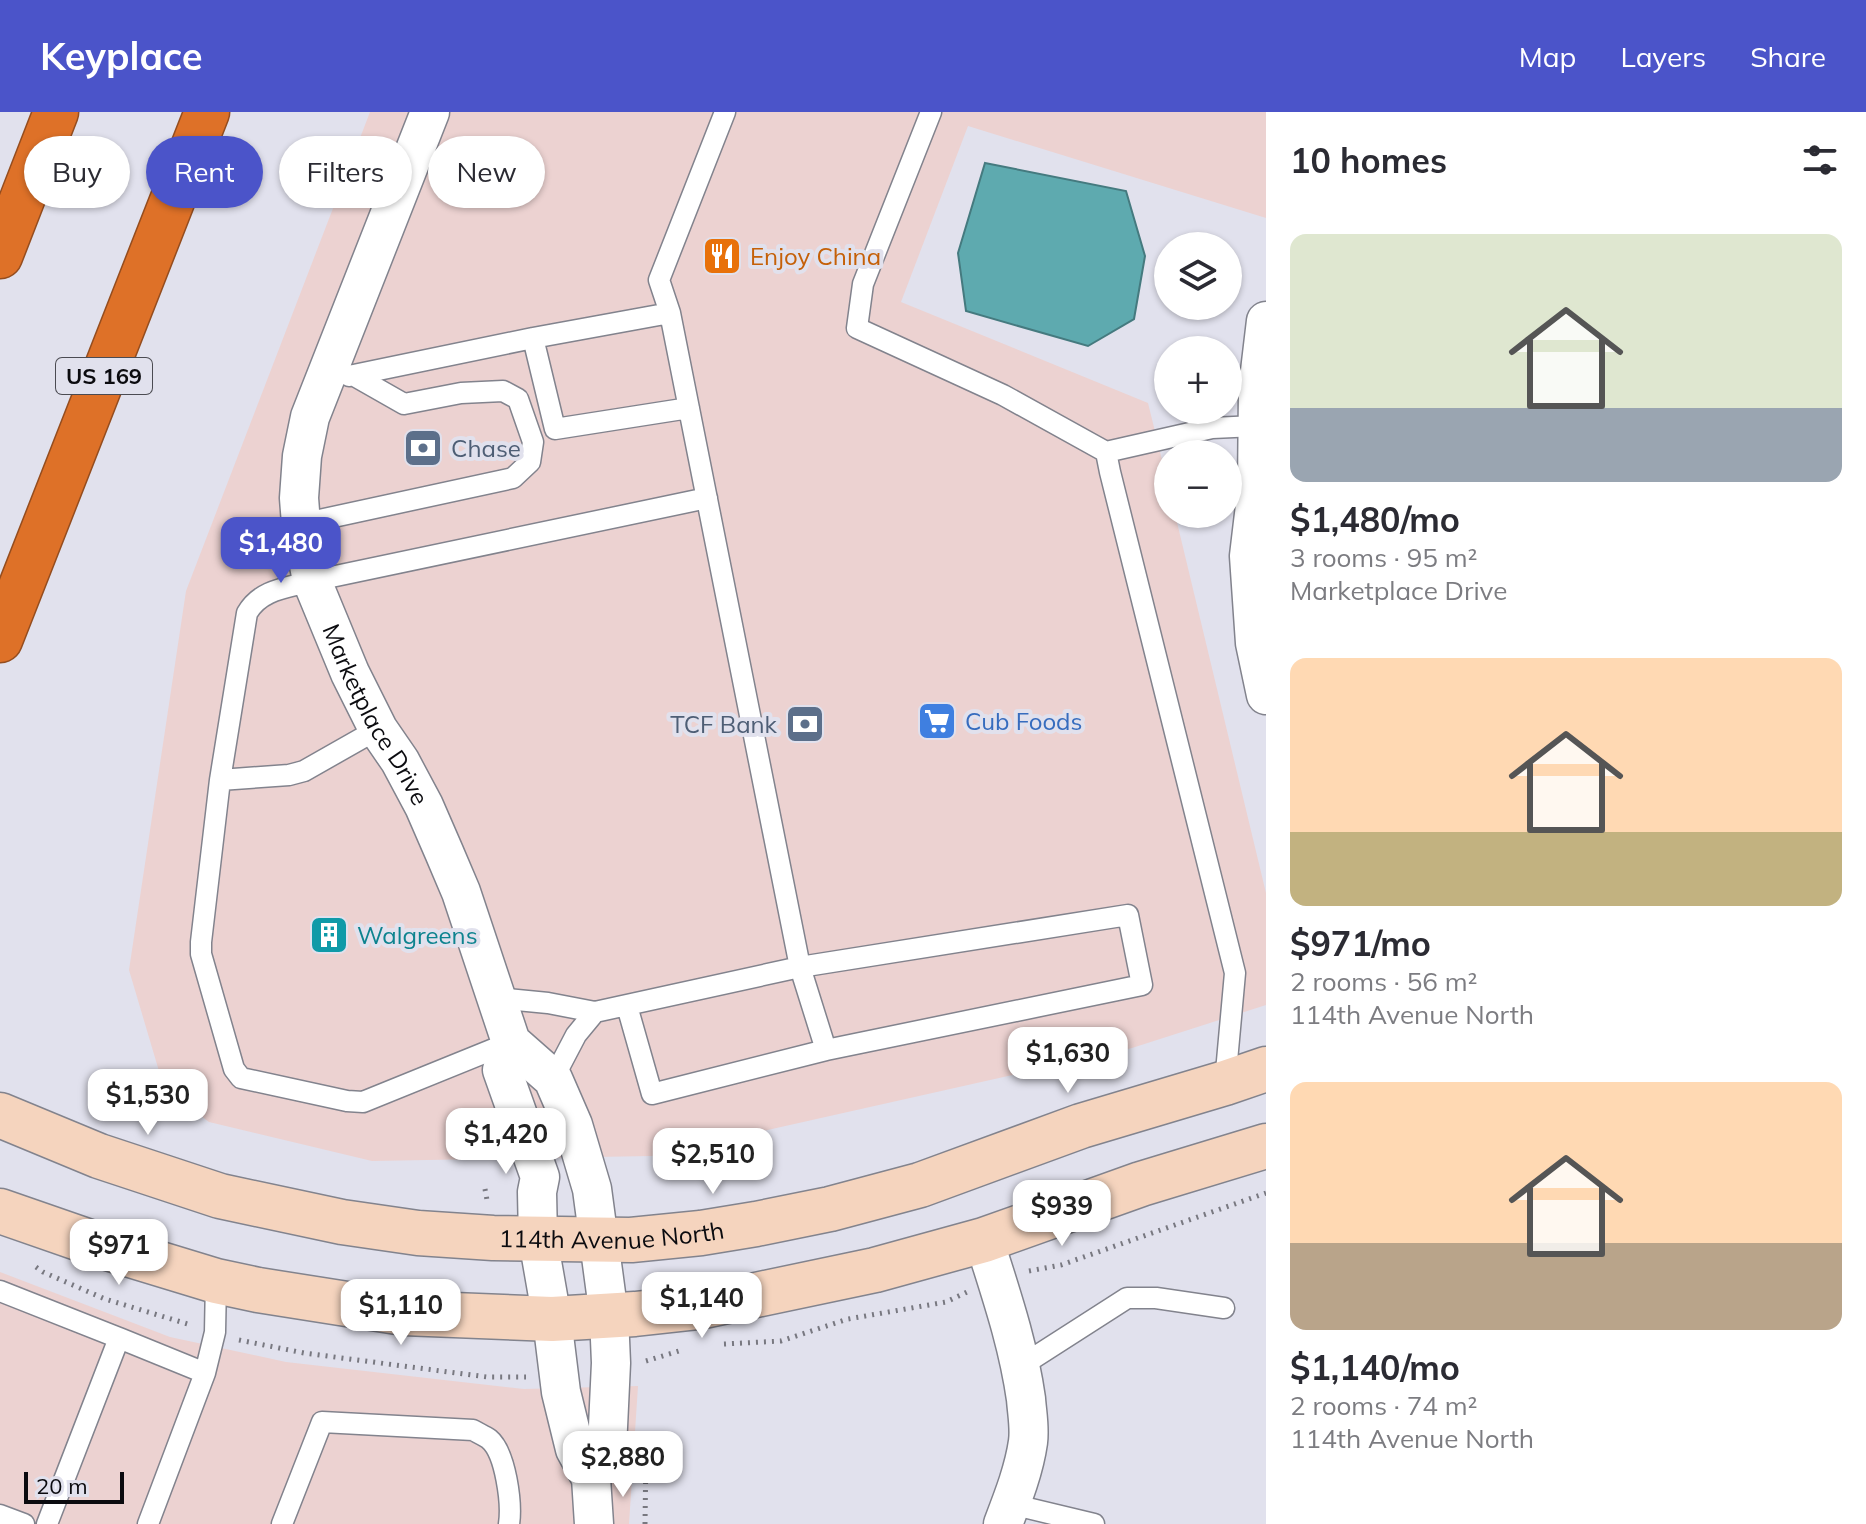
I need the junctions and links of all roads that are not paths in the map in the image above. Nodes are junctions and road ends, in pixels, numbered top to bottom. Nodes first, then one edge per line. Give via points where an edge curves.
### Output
1 (56, 112) edge
2 (207, 112) edge
3 (430, 112) edge
4 (725, 112) edge
5 (931, 112) edge
6 (0, 256) edge
7 (670, 313) junction
8 (1266, 321) edge
9 (533, 338) junction
10 (339, 378) junction
11 (689, 408) junction
12 (1256, 426) junction
13 (1106, 452) junction
14 (707, 498) junction
15 (1262, 501) edge
16 (301, 524) junction
17 (312, 581) junction
18 (0, 640) edge
19 (1266, 695) edge
20 (378, 729) junction
21 (220, 780) junction
22 (800, 967) junction
23 (496, 998) junction
24 (627, 1006) junction
25 (595, 1012) junction
26 (511, 1042) junction
27 (826, 1050) junction
28 (1266, 1069) edge
29 (553, 1079) junction
30 (1225, 1083) junction
31 (0, 1115) edge
32 (1266, 1146) edge
33 (0, 1211) edge
34 (538, 1239) junction
35 (600, 1240) junction
36 (984, 1240) junction
37 (216, 1281) junction
38 (0, 1291) edge
39 (1224, 1308) dead end
40 (609, 1316) junction
41 (552, 1319) junction
42 (119, 1338) junction
43 (1021, 1366) junction
44 (205, 1373) junction
45 (591, 1478) junction
46 (1007, 1514) edge
47 (0, 1515) edge
48 (24, 1524) edge
49 (47, 1524) edge
50 (148, 1524) edge
51 (282, 1524) edge
52 (509, 1524) edge
53 (594, 1524) edge
54 (1094, 1524) edge

1 - 6 highway
2 - 18 highway, US 169
3 - 10 street, Marketplace Drive
4 - 7 lane via 659,280
5 - 13 lane via 863,284 857,328 1003,395
7 - 9 lane
7 - 11 lane
8 - 12 street
9 - 10 lane
9 - 11 lane via 555,429
10 - 16 street, Marketplace Drive via 310,417 302,456
10 - 16 lane via 404,404 503,391 518,399 533,442 530,462 513,478
11 - 14 lane
12 - 13 lane via 1212,428
12 - 15 street
13 - 30 lane via 1235,973
14 - 17 lane
14 - 22 lane
15 - 19 street via 1249,556 1255,643
16 - 17 street, Marketplace Drive
17 - 20 street, Marketplace Drive
17 - 21 lane via 263,595 247,613
20 - 21 lane via 304,771
20 - 23 street, Marketplace Drive via 424,806 461,892
21 - 26 lane via 201,954 241,1078 363,1102
22 - 24 lane
22 - 27 lane
22 - 27 lane via 1128,915 1142,985
23 - 25 lane
23 - 26 street, Marketplace Drive
24 - 25 lane
24 - 27 lane via 652,1094
25 - 29 lane
26 - 29 street, Marketplace Drive
26 - 34 street, Marketplace Drive via 502,1070 540,1177
28 - 30 street, 114th Avenue North
29 - 35 street, Marketplace Drive via 581,1151
30 - 35 street, 114th Avenue North via 1081,1126 920,1185 830,1209 701,1233
31 - 34 street, 114th Avenue North via 99,1156 220,1196 418,1233
32 - 36 street
33 - 37 street
34 - 35 street, 114th Avenue North
34 - 41 street, Marketplace Drive
35 - 40 street, Marketplace Drive
36 - 40 street via 755,1296
36 - 43 street
37 - 41 street via 404,1313
37 - 44 lane via 215,1332
38 - 42 lane
39 - 43 lane via 1127,1298
40 - 41 street
40 - 45 street, Marketplace Drive via 607,1448
41 - 45 street, Marketplace Drive via 561,1392 575,1449
42 - 44 lane
42 - 49 lane
43 - 46 street via 1028,1442
44 - 50 lane
45 - 53 street
46 - 54 lane
47 - 48 lane
51 - 52 lane via 322,1422 473,1430 491,1440 501,1456

